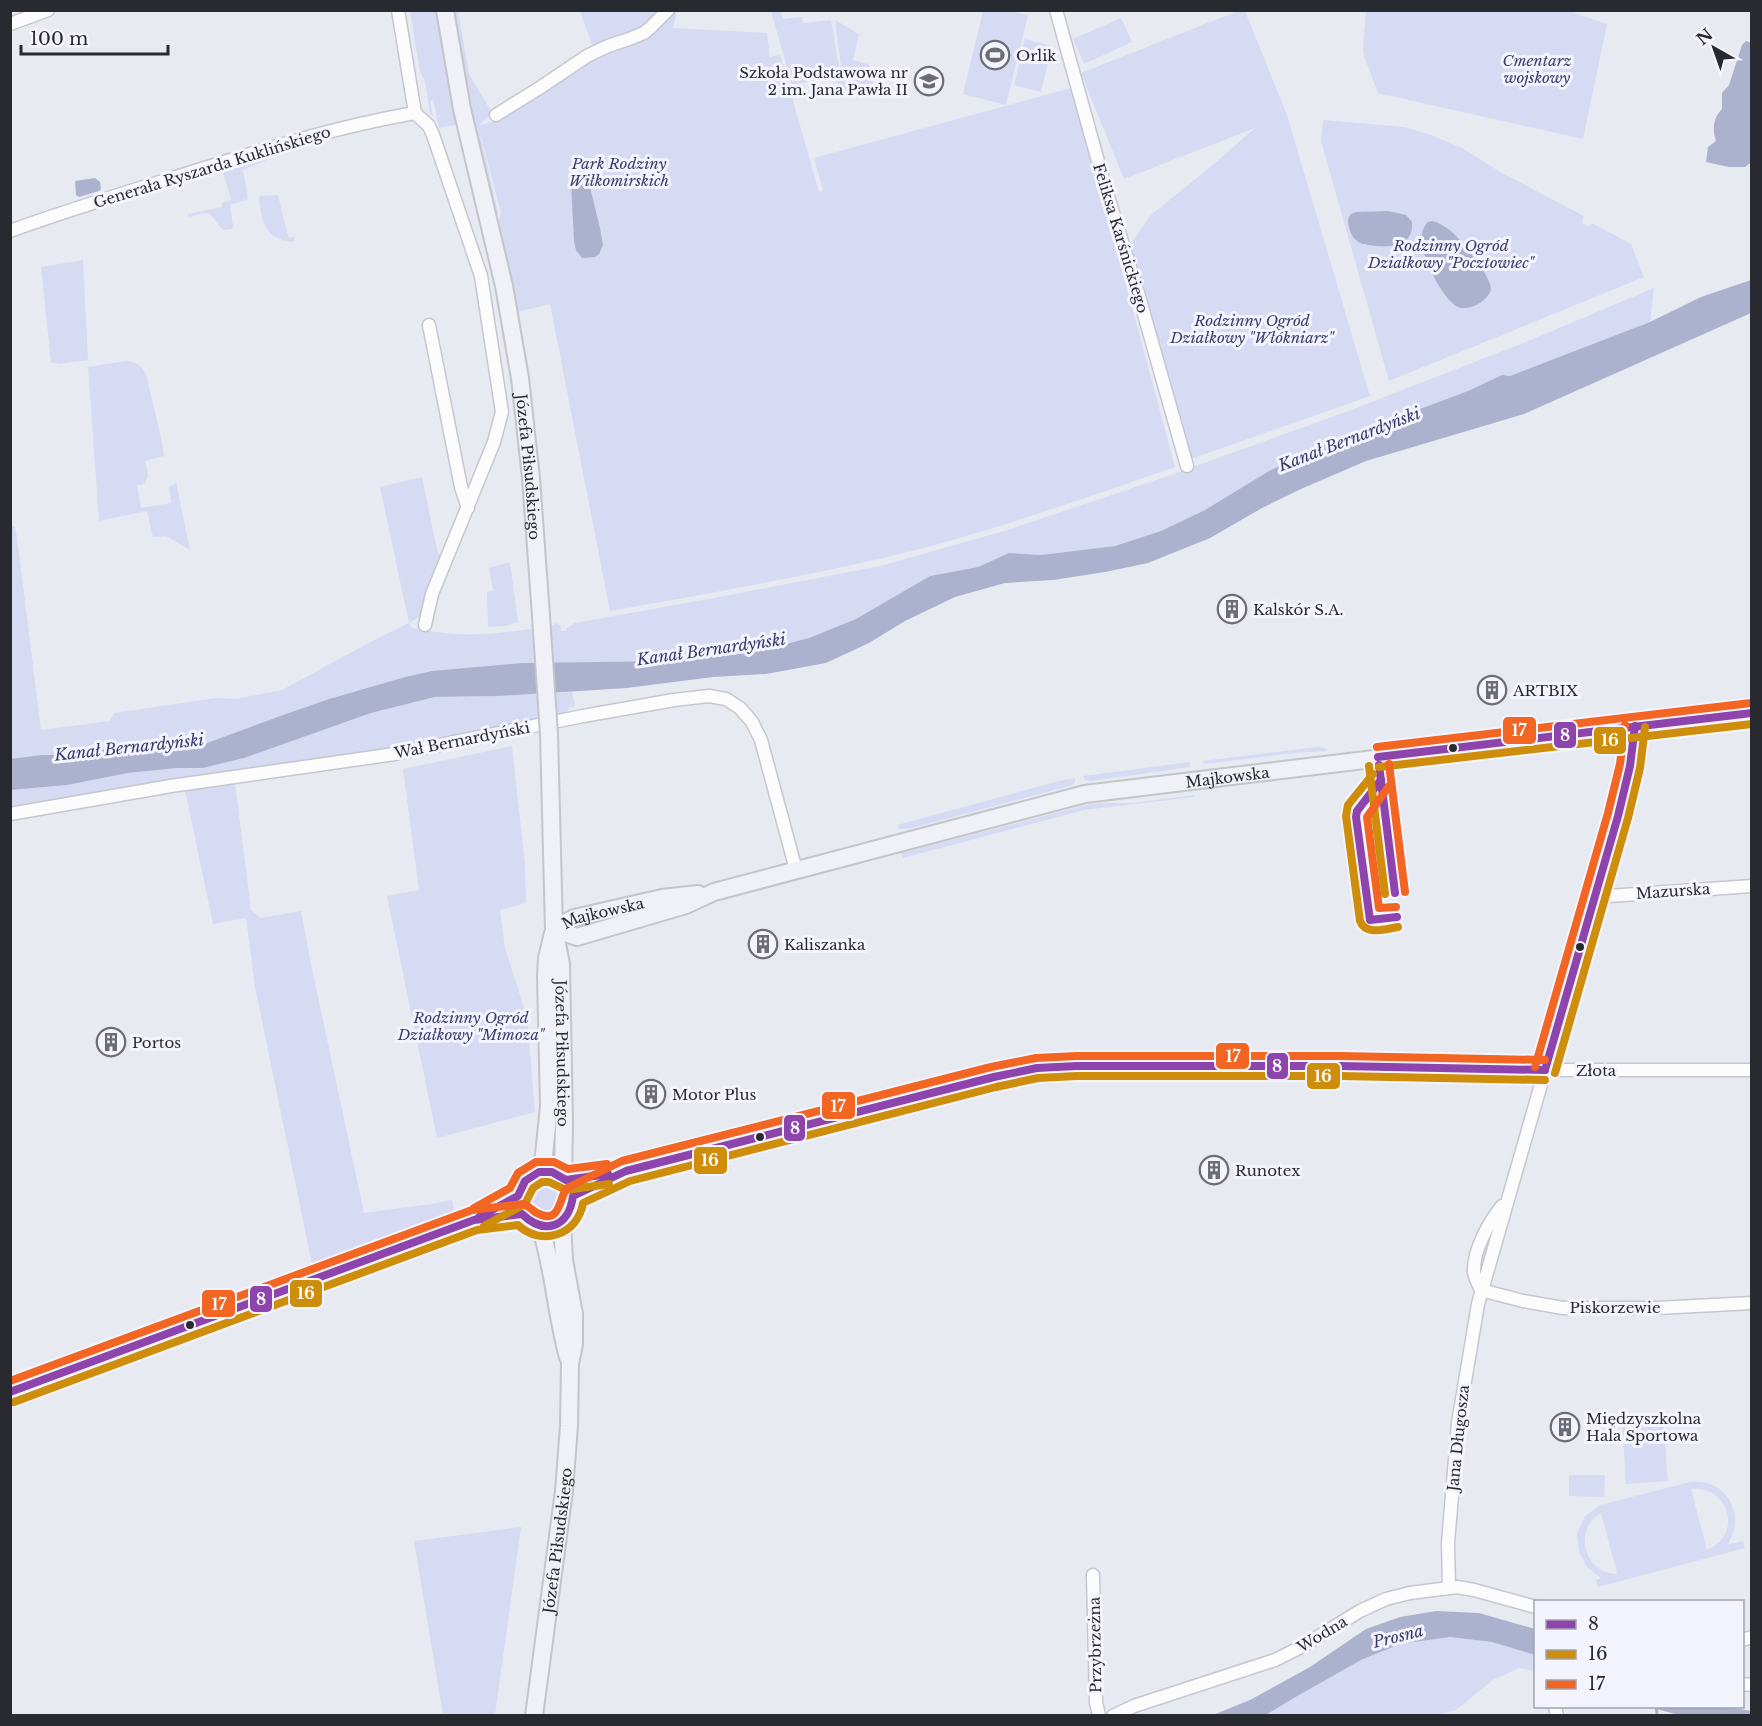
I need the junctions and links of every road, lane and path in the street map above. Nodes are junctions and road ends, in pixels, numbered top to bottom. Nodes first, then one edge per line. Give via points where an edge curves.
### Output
1 (48, 10) edge
2 (398, 10) edge
3 (445, 10) edge
4 (668, 10) edge
5 (1056, 10) edge
6 (10, 24) edge
7 (415, 113) junction
8 (496, 115) dead end
9 (10, 231) edge
10 (429, 325) dead end
11 (1187, 466) dead end
12 (468, 508) junction
13 (426, 625) dead end
14 (1752, 713) edge
15 (1635, 726) junction
16 (10, 814) edge
17 (796, 870) junction
18 (1752, 886) edge
19 (1594, 897) junction
20 (554, 929) junction
21 (1545, 1070) junction
22 (1752, 1070) edge
23 (626, 1171) junction
24 (539, 1172) junction
25 (564, 1179) junction
26 (518, 1196) junction
27 (573, 1196) junction
28 (522, 1214) junction
29 (474, 1220) junction
30 (561, 1222) junction
31 (540, 1226) junction
32 (1481, 1290) junction
33 (1752, 1303) edge
34 (570, 1364) junction
35 (10, 1392) edge
36 (1093, 1575) dead end
37 (1449, 1587) junction
38 (1534, 1606) edge
39 (534, 1716) edge
40 (1099, 1716) edge
41 (1113, 1716) edge

1 - 6 street
2 - 7 street
3 - 20 main road, Józefa Piłsudskiego, bridge via 462,109 504,286 520,378 549,734
4 - 8 street via 644,33 587,56
5 - 11 street, Feliksa Karśnickiego
7 - 9 street, Generała Ryszarda Kuklińskiego via 293,140
7 - 12 street via 433,135 477,262 501,403 498,430
10 - 12 street
12 - 13 street via 432,594
14 - 15 main road, Majkowska
15 - 17 main road, Majkowska via 1085,794
15 - 19 street, Jana Długosza via 1626,785
16 - 17 street, Wał Bernardyński via 395,754 583,716 709,696 726,699 740,708 757,731
17 - 20 main road, Majkowska via 714,892 662,898 574,918
18 - 19 street, Mazurska
19 - 21 street, Jana Długosza
20 - 24 main road, Józefa Piłsudskiego via 547,958 549,1106
20 - 25 main road, Józefa Piłsudskiego via 561,964
21 - 22 street, Złota
21 - 23 street, Złota via 1340,1066 1036,1068
21 - 32 street, Jana Długosza
23 - 25 street, Złota
23 - 27 street, Złota
24 - 25 main road via 552,1172
24 - 26 main road via 525,1181
25 - 27 main road
26 - 28 main road
26 - 29 street
27 - 30 main road via 570,1213
28 - 29 street
28 - 31 main road
29 - 35 street
30 - 31 main road
30 - 34 main road, Józefa Piłsudskiego via 574,1314
31 - 34 main road, Józefa Piłsudskiego
32 - 33 street, Piskorzewie via 1563,1308
32 - 37 street, Jana Długosza via 1458,1423 1448,1543
34 - 39 main road, Józefa Piłsudskiego via 564,1491
36 - 40 street, Przybrzeżna
37 - 38 street, Wodna
37 - 41 street, Wodna via 1386,1599 1275,1660

